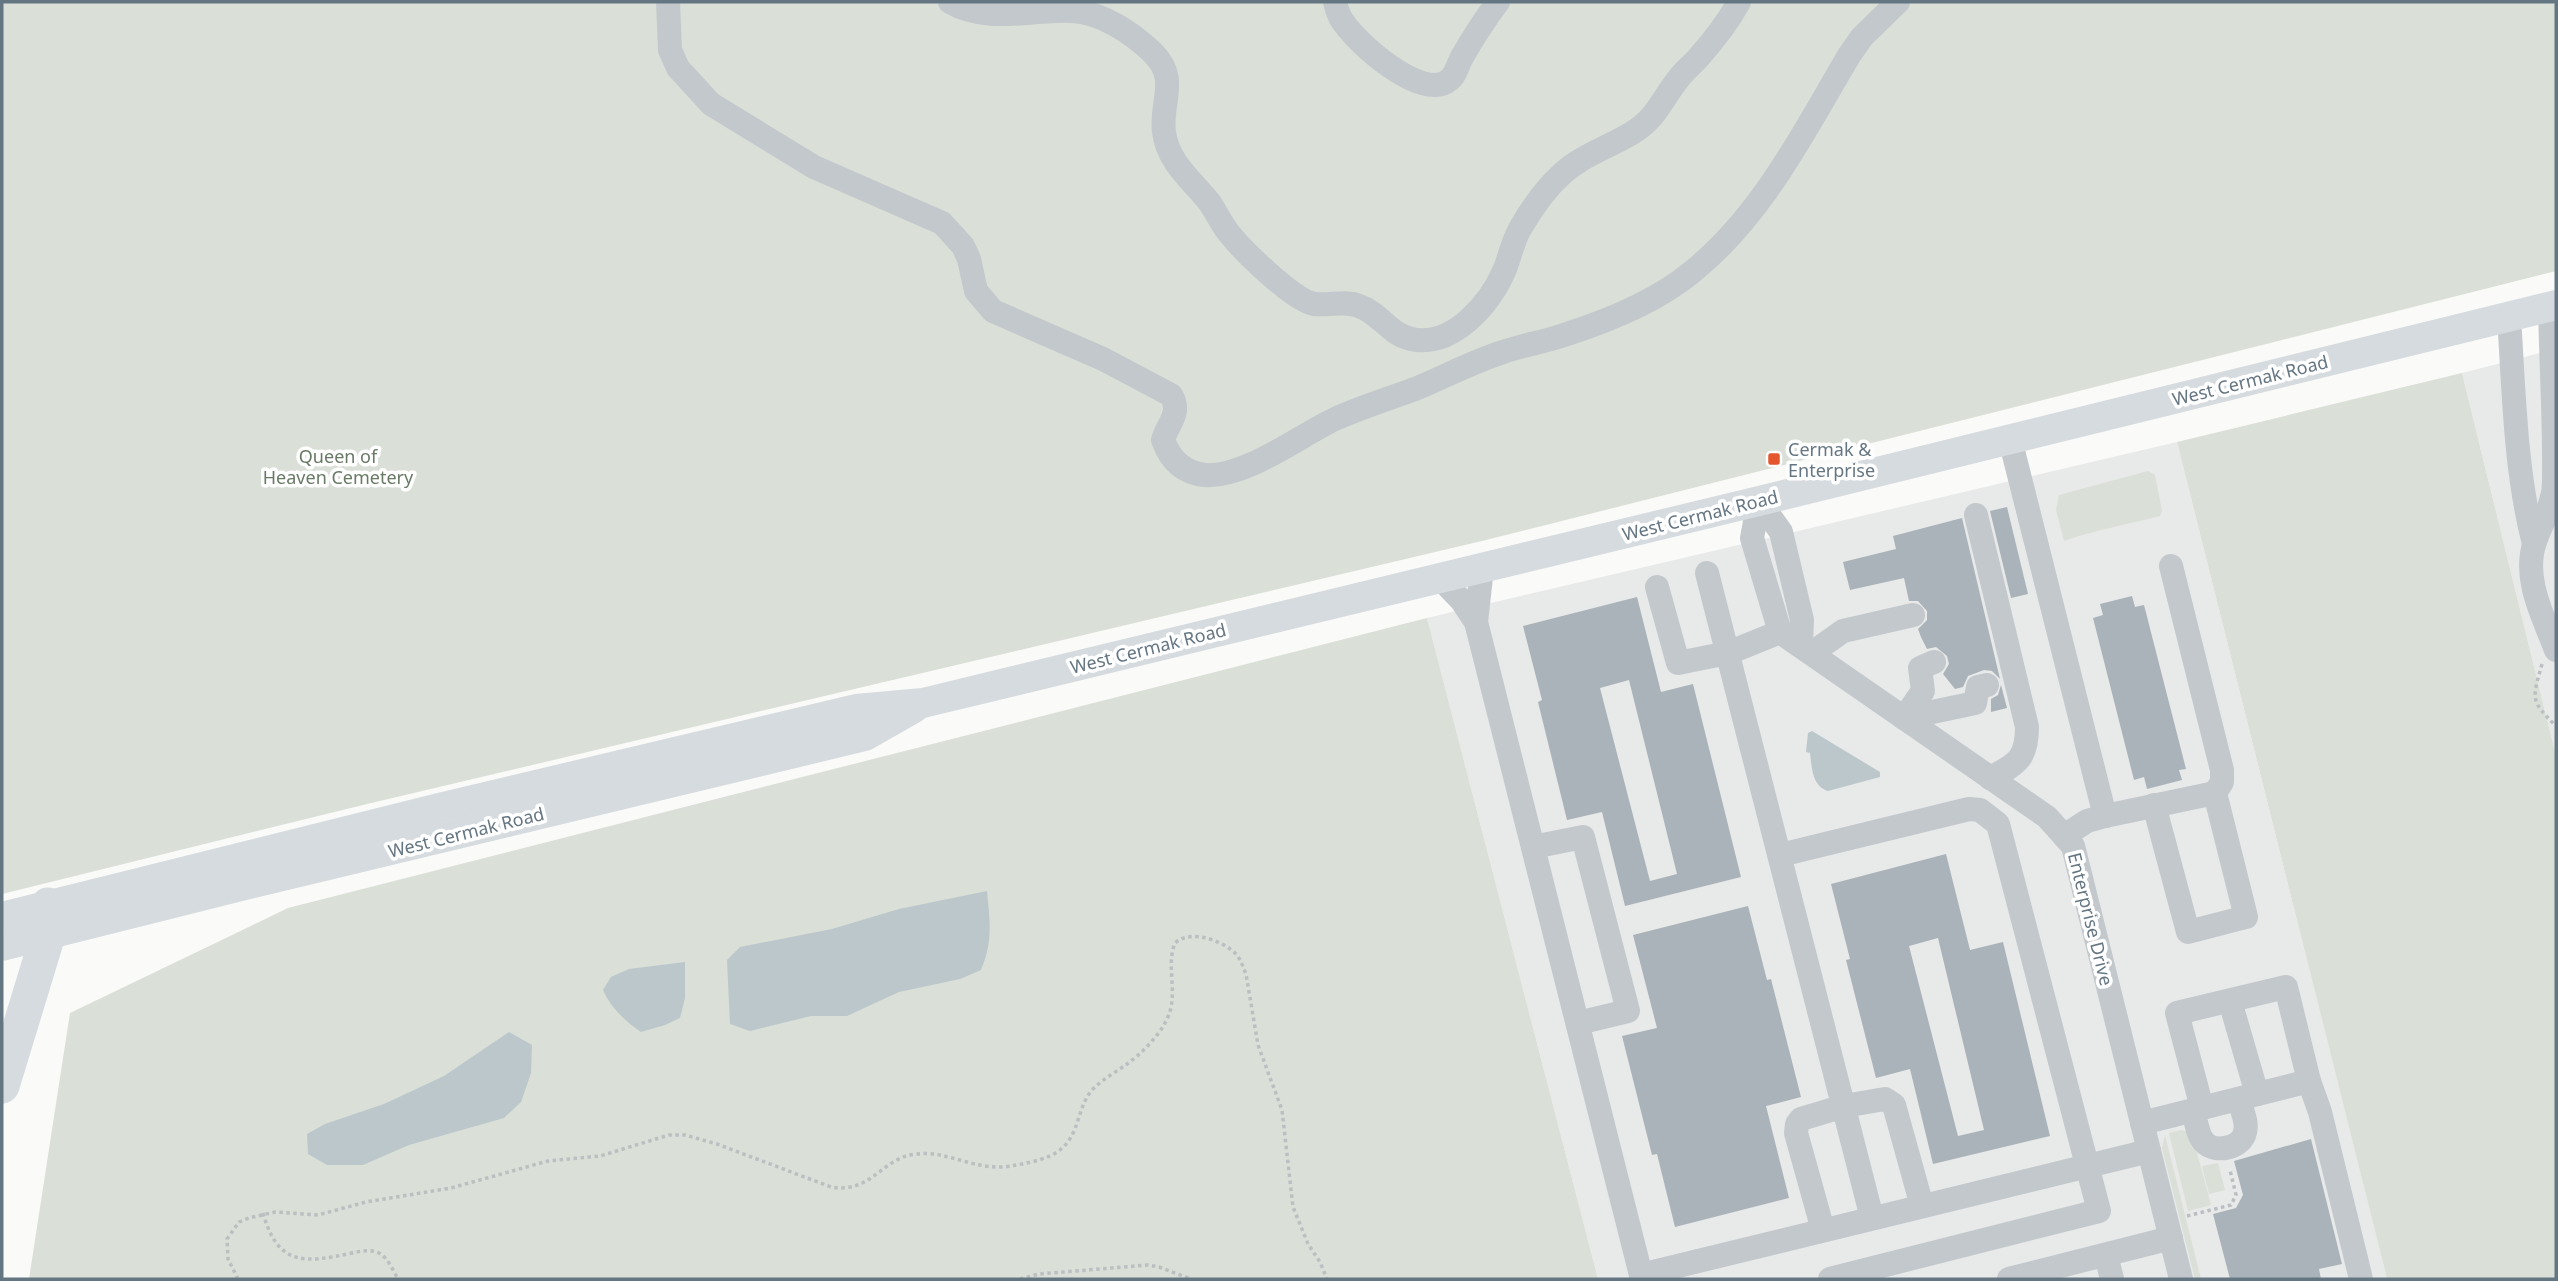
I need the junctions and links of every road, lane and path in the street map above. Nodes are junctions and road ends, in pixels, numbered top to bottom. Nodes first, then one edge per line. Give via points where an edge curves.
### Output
1 (668, 2) edge
2 (950, 2) edge
3 (1114, 2) edge
4 (1335, 2) edge
5 (1498, 2) edge
6 (1739, 2) edge
7 (1898, 2) edge
8 (1091, 14) junction
9 (2553, 305) edge
10 (2509, 317) junction
11 (2010, 439) junction
12 (1759, 501) junction
13 (1976, 515) dead end
14 (2534, 544) junction
15 (2171, 566) dead end
16 (1482, 568) junction
17 (1707, 573) dead end
18 (1440, 578) junction
19 (1657, 587) dead end
20 (1913, 615) dead end
21 (1476, 622) junction
22 (1780, 632) junction
23 (1807, 649) junction
24 (1728, 653) junction
25 (2550, 654) edge
26 (1934, 662) dead end
27 (1987, 685) dead end
28 (1905, 718) junction
29 (2556, 726) edge
30 (1990, 778) junction
31 (2215, 793) junction
32 (2154, 805) junction
33 (2105, 816) junction
34 (2064, 836) junction
35 (1533, 847) junction
36 (1780, 855) junction
37 (2, 917) edge
38 (48, 920) junction
39 (2, 946) edge
40 (2230, 1001) junction
41 (1578, 1023) junction
42 (2309, 1081) junction
43 (2, 1086) edge
44 (2248, 1096) junction
45 (1844, 1107) junction
46 (2197, 1109) junction
47 (2142, 1123) junction
48 (2149, 1151) junction
49 (2227, 1159) dead end
50 (2088, 1165) junction
51 (2238, 1179) dead end
52 (2232, 1180) junction
53 (1922, 1206) junction
54 (263, 1213) junction
55 (2187, 1216) dead end
56 (1872, 1218) junction
57 (1823, 1230) junction
58 (2171, 1238) junction
59 (2106, 1255) junction
60 (1173, 1273) junction
61 (1642, 1277) edge
62 (2359, 1278) edge
63 (238, 1279) edge
64 (398, 1279) edge
65 (1020, 1279) edge
66 (1171, 1279) edge
67 (1191, 1279) edge
68 (1327, 1279) edge
69 (1830, 1279) edge
70 (2009, 1279) edge
71 (2112, 1279) edge
72 (2181, 1279) edge

1 - 7 street via 670,50 678,68 711,104 814,167 942,223 963,246 976,290 993,311 1103,359 1171,395 1176,412 1163,440 1167,452 1177,465 1205,475 1248,466 1339,417 1491,356 1629,310 1690,274 1715,253 1757,204 1850,54
2 - 8 street via 992,15 1074,10
3 - 8 street
4 - 5 street via 1339,16 1364,44 1408,79 1441,86 1453,76
6 - 8 street via 1659,111 1631,133 1583,158 1548,190 1519,230 1503,273 1471,318 1444,336 1415,340 1400,336 1361,306 1303,300 1241,246 1169,153 1163,127 1168,84 1162,64 1132,37
9 - 10 main road, West Cermak Road
9 - 14 street via 2554,485
10 - 11 main road, West Cermak Road
10 - 14 street via 2520,472
11 - 12 main road, West Cermak Road
11 - 33 street
12 - 16 main road, West Cermak Road
12 - 22 street via 1752,538
12 - 23 street via 1781,532
13 - 30 street via 2026,727 2027,747 2015,766
14 - 25 street via 2531,566
15 - 31 street via 2222,770
16 - 18 main road, West Cermak Road
16 - 21 street
17 - 24 street
18 - 21 street
18 - 38 main road, West Cermak Road via 923,702 865,736 268,879
19 - 24 street via 1678,663
20 - 23 street via 1843,631
21 - 35 street
22 - 23 street, Enterprise Drive
22 - 24 street
23 - 28 street, Enterprise Drive
24 - 36 street
25 - 29 path via 2535,696 2536,705
26 - 28 street via 1920,668 1923,691
27 - 28 street via 1978,687 1975,702
28 - 30 street, Enterprise Drive
30 - 34 street, Enterprise Drive via 2047,817
31 - 32 street
31 - 32 street via 2246,917 2189,932
32 - 33 street
33 - 34 street
34 - 47 street, Enterprise Drive via 2073,846
35 - 41 street
35 - 41 street via 1583,836 1628,1011
36 - 45 street
36 - 50 street via 1969,809 1992,817 2002,834
37 - 38 main road, West Cermak Road
38 - 39 main road, West Cermak Road
38 - 43 highway
40 - 42 street via 2286,987
40 - 44 street
40 - 46 street via 2177,1013
41 - 61 street
42 - 44 street
42 - 62 street
44 - 46 street
44 - 46 street via 2245,1134 2226,1148 2206,1145 2200,1137
45 - 53 street via 1885,1099 1894,1105
45 - 56 street
45 - 57 street via 1797,1124
46 - 47 street
47 - 48 street, Enterprise Drive
48 - 50 street
48 - 58 street, Enterprise Drive
49 - 52 path
50 - 53 street
50 - 69 street via 2099,1211
51 - 52 path
52 - 55 path via 2236,1195 2231,1205
53 - 56 street
54 - 63 path via 239,1223 228,1239 228,1259
54 - 64 path via 270,1236 289,1254 312,1259 371,1250 385,1258
54 - 68 path via 318,1215 451,1188 548,1161 600,1156 669,1135 717,1144 843,1189 860,1185 895,1161 916,1154 985,1167 1034,1161 1062,1149 1092,1090 1155,1038 1172,1007 1175,943 1198,936 1229,948 1246,974 1258,1045 1282,1110 1293,1207
56 - 57 street
57 - 61 street
58 - 59 street
58 - 72 street, Enterprise Drive
59 - 70 street
59 - 71 street
60 - 65 path via 1148,1265
60 - 66 path
60 - 67 path

